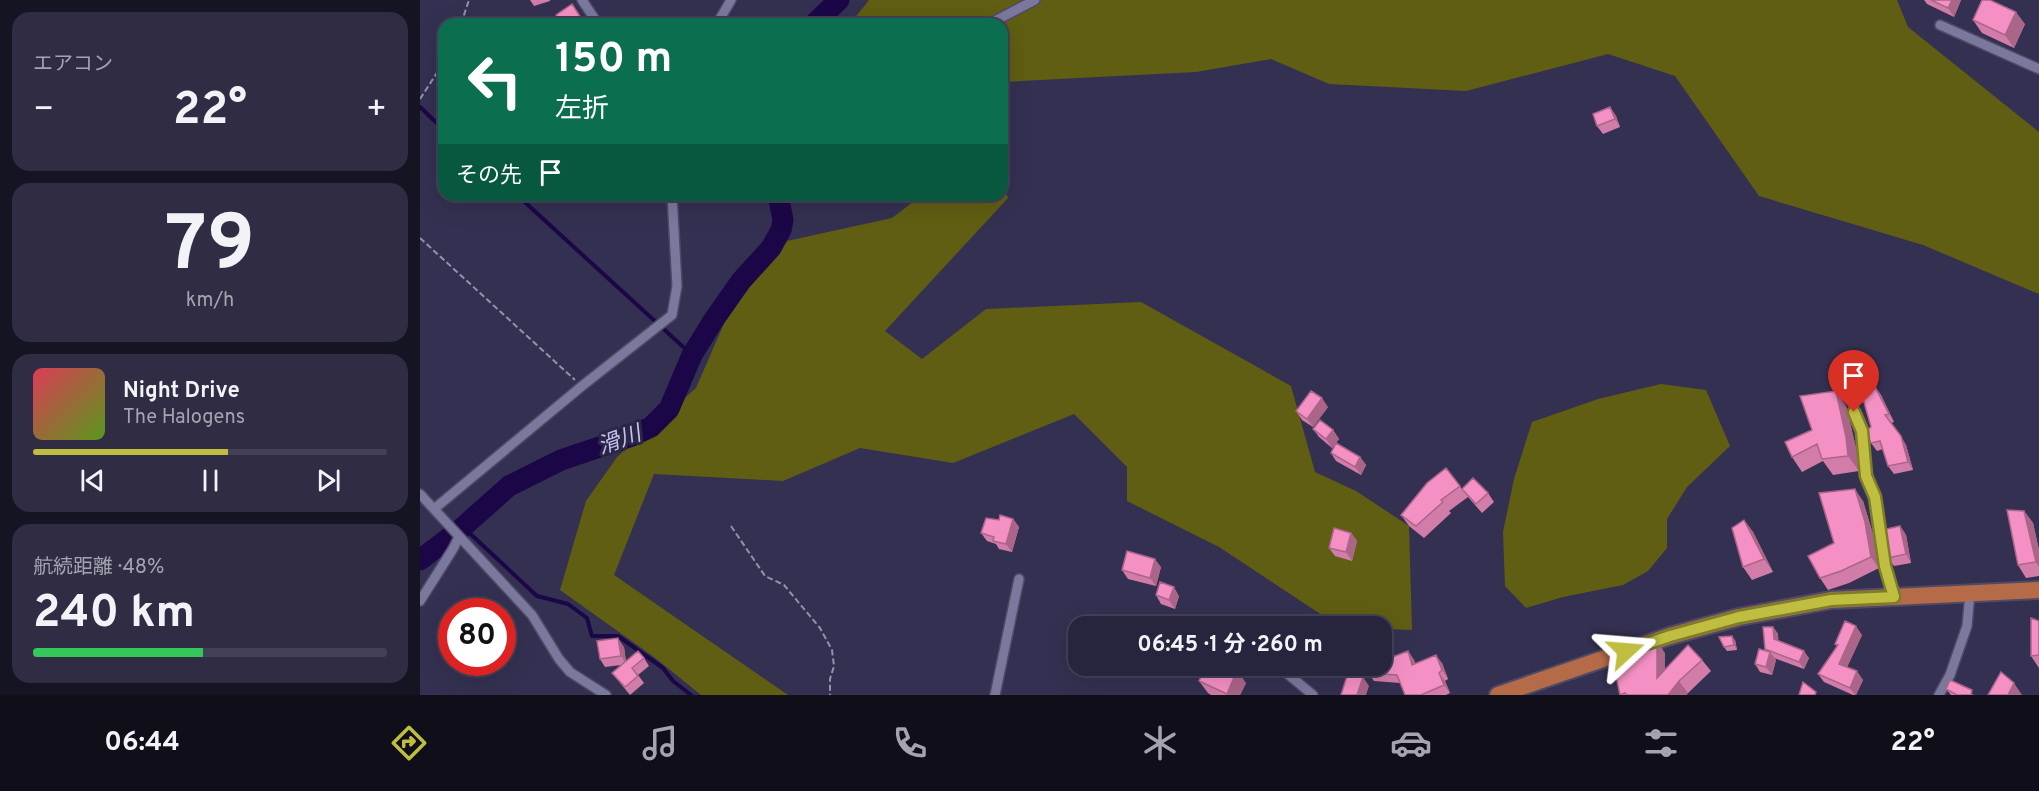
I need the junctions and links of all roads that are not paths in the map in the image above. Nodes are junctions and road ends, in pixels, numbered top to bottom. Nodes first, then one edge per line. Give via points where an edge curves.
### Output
1 (582, 0) edge
2 (731, 0) edge
3 (1035, 0) edge
4 (594, 18) edge
5 (720, 18) edge
6 (1000, 18) edge
7 (1940, 25) dead end
8 (2039, 69) edge
9 (672, 201) edge
10 (1854, 412) dead end
11 (420, 494) edge
12 (434, 509) junction
13 (458, 536) junction
14 (1019, 579) dead end
15 (2039, 590) edge
16 (1970, 593) junction
17 (1894, 597) junction
18 (420, 601) edge
19 (1290, 676) edge
20 (606, 695) edge
21 (995, 695) edge
22 (1313, 695) edge
23 (1498, 695) edge
24 (1939, 695) edge

1 - 4 street
2 - 5 street
3 - 6 street
7 - 8 street
9 - 12 street via 677,286 672,315
10 - 17 street via 1862,431 1866,476 1875,497 1885,566
11 - 12 street
12 - 13 street
13 - 18 street
13 - 20 street via 532,615 570,672
14 - 21 street
15 - 16 highway
16 - 17 highway
16 - 24 street via 1967,626
17 - 23 highway via 1831,600 1739,617 1670,636
19 - 22 street

